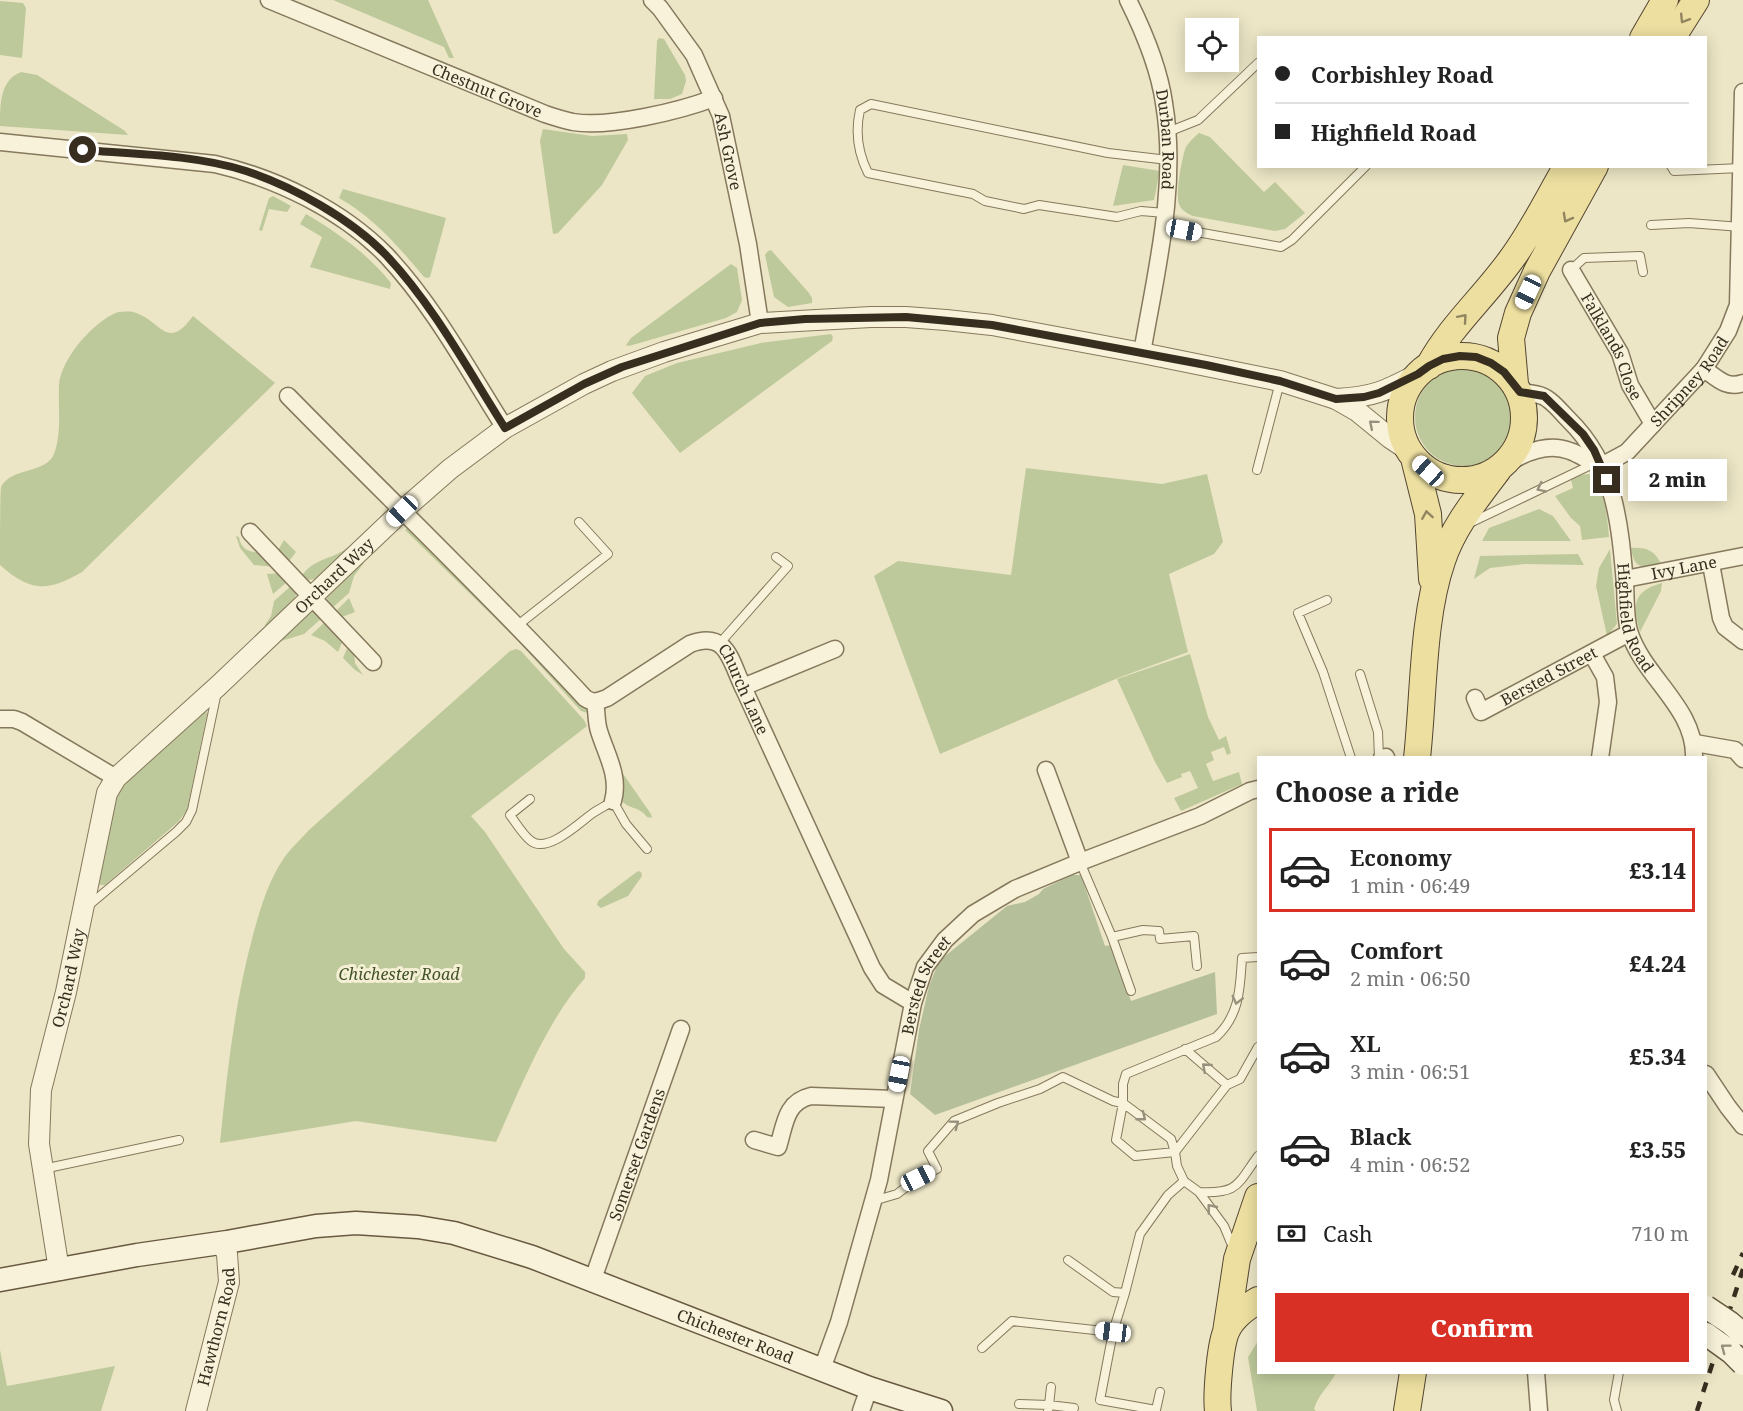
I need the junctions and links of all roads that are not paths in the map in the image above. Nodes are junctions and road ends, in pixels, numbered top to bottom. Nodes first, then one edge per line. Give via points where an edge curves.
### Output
1 (269, 0) edge
2 (652, 0) edge
3 (1128, 0) edge
4 (1665, 0) edge
5 (1696, 0) edge
6 (1644, 36) edge
7 (1673, 36) edge
8 (1257, 64) edge
9 (1743, 92) edge
10 (714, 98) junction
11 (1168, 132) junction
12 (0, 142) edge
13 (1168, 160) junction
14 (1364, 168) edge
15 (1566, 168) edge
16 (1594, 168) edge
17 (1672, 168) edge
18 (1741, 168) junction
19 (1164, 219) junction
20 (1651, 225) dead end
21 (1741, 227) junction
22 (1571, 270) joint
23 (1643, 272) dead end
24 (760, 323) junction
25 (1143, 353) junction
26 (1704, 369) junction
27 (1424, 370) junction
28 (1280, 381) junction
29 (1743, 383) edge
30 (1517, 388) junction
31 (288, 396) dead end
32 (1336, 399) junction
33 (1653, 424) junction
34 (505, 428) junction
35 (1411, 454) junction
36 (1597, 465) junction
37 (1500, 469) junction
38 (1257, 470) dead end
39 (402, 511) junction
40 (579, 522) dead end
41 (1458, 529) junction
42 (250, 532) dead end
43 (1743, 556) edge
44 (776, 557) dead end
45 (1711, 564) junction
46 (1624, 579) junction
47 (1433, 594) junction
48 (312, 597) junction
49 (1327, 600) dead end
50 (518, 625) junction
51 (1629, 633) junction
52 (1743, 641) edge
53 (720, 643) junction
54 (835, 649) dead end
55 (1592, 654) junction
56 (373, 662) dead end
57 (1360, 674) dead end
58 (218, 686) junction
59 (743, 687) junction
60 (1475, 698) dead end
61 (595, 703) junction
62 (0, 719) edge
63 (1695, 750) edge
64 (1350, 756) edge
65 (1382, 756) edge
66 (1417, 756) edge
67 (1600, 756) edge
68 (1743, 759) edge
69 (1046, 770) dead end
70 (116, 778) junction
71 (1257, 789) edge
72 (530, 799) dead end
73 (614, 801) junction
74 (647, 849) dead end
75 (1080, 862) junction
76 (84, 910) junction
77 (1112, 937) junction
78 (1257, 957) edge
79 (1197, 966) dead end
80 (1131, 992) dead end
81 (913, 1004) junction
82 (681, 1029) dead end
83 (1185, 1049) junction
84 (1257, 1049) edge
85 (1708, 1083) edge
86 (1227, 1085) junction
87 (894, 1099) junction
88 (1123, 1102) junction
89 (1743, 1125) edge
90 (179, 1140) dead end
91 (754, 1140) dead end
92 (1175, 1152) junction
93 (1257, 1157) edge
94 (42, 1169) junction
95 (1184, 1181) junction
96 (1199, 1192) junction
97 (1257, 1200) edge
98 (872, 1201) junction
99 (222, 1242) junction
100 (1237, 1259) junction
101 (1068, 1260) dead end
102 (59, 1270) junction
103 (593, 1279) junction
104 (0, 1280) edge
105 (1125, 1293) junction
106 (1257, 1301) edge
107 (1707, 1308) edge
108 (1113, 1332) junction
109 (1226, 1332) junction
110 (1743, 1334) edge
111 (1707, 1335) edge
112 (982, 1348) dead end
113 (1743, 1364) edge
114 (822, 1369) junction
115 (1413, 1374) edge
116 (1536, 1374) edge
117 (1619, 1374) edge
118 (1051, 1387) dead end
119 (869, 1388) junction
120 (1160, 1392) dead end
121 (1019, 1404) dead end
122 (1049, 1408) edge
123 (1074, 1408) dead end
124 (1217, 1410) edge
125 (196, 1411) edge
126 (861, 1411) edge
127 (941, 1411) edge
128 (1407, 1411) edge
129 (1539, 1411) edge
130 (1617, 1411) edge

1 - 10 street, Chestnut Grove via 572,122 628,119 688,108
2 - 10 street, Ash Grove via 694,55
3 - 11 street, Durban Road via 1146,39 1164,101
4 - 6 main road
5 -> 7 main road
8 - 11 lane via 1198,120
9 - 18 street, Shripney Road
10 - 24 street, Ash Grove via 729,147
11 - 13 street, Durban Road
12 - 34 street via 215,164 276,183 315,203 364,236 395,266 428,308
13 - 19 street, Durban Road
13 - 19 lane via 1108,153 871,104 860,110 857,124 860,156 868,173 973,194 985,201 1024,209 1039,205 1117,217 1141,211
14 - 19 lane via 1281,247
27 -> 15 main road via 1512,259
16 -> 30 main road via 1518,313 1511,338
17 - 18 lane
18 - 21 street, Shripney Road
19 - 25 street, Durban Road
20 - 21 lane
21 - 26 street, Shripney Road via 1738,305 1728,331
22 - 23 lane via 1584,258 1640,256
22 - 33 street, Falklands Close via 1620,353 1630,384
24 - 25 street, Orchard Way via 871,317 946,320
24 - 34 street, Orchard Way via 612,371
25 - 28 street, Orchard Way
26 - 29 street via 1725,385
26 - 33 street, Shripney Road
27 - 30 main road via 1443,359 1476,357 1498,367
27 - 32 street via 1379,393
27 - 35 main road via 1402,401 1401,432
28 - 32 street, Orchard Way
28 - 38 lane
30 - 36 street, Highfield Road via 1544,396 1583,434 1594,450
30 - 37 main road via 1525,412 1524,433 1516,452
31 - 39 street
35 -> 32 street
33 - 36 street, Shripney Road via 1627,452
34 - 39 street, Orchard Way
35 - 37 main road via 1428,471 1444,479 1472,480
47 -> 35 main road via 1428,514
36 - 37 street via 1569,450 1549,449 1518,456
36 -> 41 lane
36 - 46 street, Highfield Road via 1618,514
37 - 41 main road
39 - 48 street, Orchard Way
39 - 50 street
40 - 50 lane via 608,554
41 - 47 main road via 1442,560
42 - 48 street
43 - 45 street, Ivy Lane
44 - 53 lane via 788,566
45 - 46 street, Ivy Lane
45 - 52 street via 1721,618 1725,627
46 - 51 street, Highfield Road
47 - 66 main road
48 - 56 street
48 - 58 street, Orchard Way
49 - 64 lane via 1298,613 1323,672
50 - 61 street via 585,698
51 - 55 street, Bersted Street
51 - 63 street, Highfield Road via 1643,661 1684,719
53 - 59 street, Church Lane
53 - 61 street, Church Lane via 712,639 690,644
54 - 59 street
55 - 60 street, Bersted Street via 1481,712
55 - 67 street via 1605,677 1608,702
57 - 65 lane
58 - 70 street, Orchard Way
58 - 76 lane via 192,810 186,822
59 - 81 street, Church Lane via 872,968 883,985
61 - 73 street via 598,730 615,783
62 - 70 street via 22,722
63 - 68 street via 1735,750
69 - 75 street
70 - 76 street, Orchard Way via 102,811
71 - 75 street, Bersted Street via 1200,816
72 - 73 lane via 510,815 535,844 560,838
73 - 74 lane via 626,824
75 - 77 lane
75 - 81 street, Bersted Street via 1016,889 973,914 945,940 925,967
76 - 94 street, Orchard Way via 41,1090
77 - 79 lane via 1143,930 1159,931 1160,939 1194,936
77 - 80 lane
78 -> 83 lane via 1242,958 1239,999 1227,1027 1216,1037
81 - 87 street, Bersted Street
82 - 103 street, Somerset Gardens
86 -> 83 lane
83 - 88 lane via 1126,1074
84 - 86 lane via 1240,1079
85 - 89 street
86 - 92 lane
87 - 91 street via 801,1098 792,1106 778,1148
87 - 98 street, Bersted Street
88 -> 92 lane via 1171,1139
88 - 92 lane via 1116,1140 1120,1145 1135,1156
98 -> 88 lane via 897,1194 937,1169 928,1151 954,1121 1063,1077
90 - 94 lane
92 - 95 lane
93 - 96 lane via 1231,1189
94 - 102 street, Orchard Way
95 - 96 lane
95 - 105 lane via 1168,1195 1140,1234
100 -> 96 lane via 1227,1231
97 - 100 main road
98 - 114 street, Bersted Street
99 - 102 main road, Chichester Road
99 - 103 main road, Chichester Road via 316,1226 409,1226 495,1244
99 - 125 street, Hawthorn Road via 229,1282
100 - 109 main road
101 - 105 lane via 1113,1292
102 - 104 main road, Chichester Road
103 - 114 main road, Chichester Road
105 - 108 lane
106 - 109 main road via 1238,1314
107 - 110 main road, bridge
108 - 112 lane via 1012,1321
108 - 120 lane via 1100,1400 1156,1410
109 - 124 main road
113 -> 111 main road, bridge
114 - 119 main road, Chichester Road
115 - 128 main road
116 - 129 street
117 - 130 lane via 1614,1400
118 - 122 lane
119 - 126 street
119 - 127 main road, Chichester Road
121 - 122 lane
122 - 123 lane

